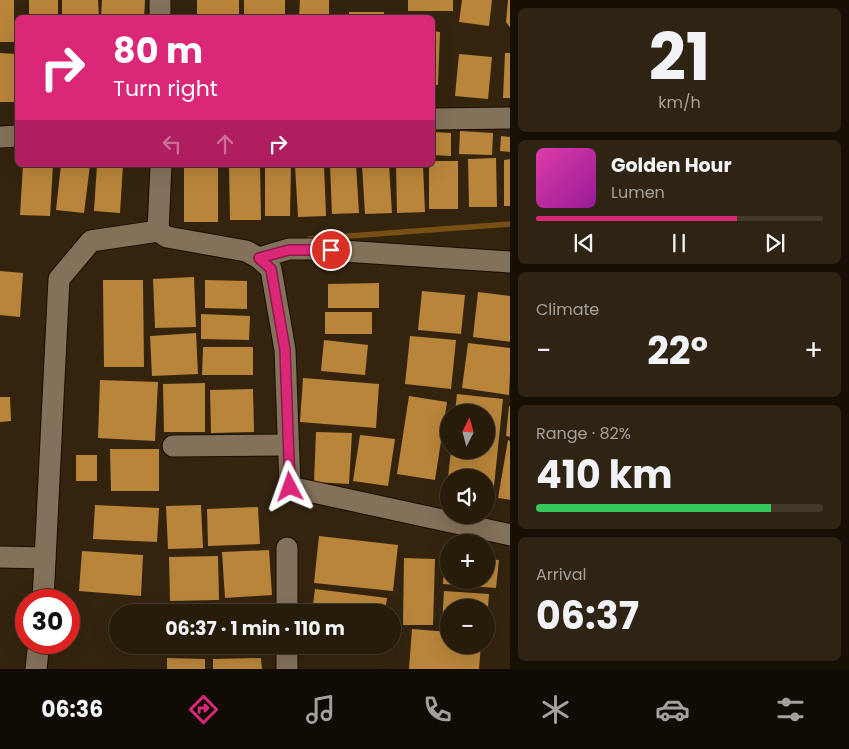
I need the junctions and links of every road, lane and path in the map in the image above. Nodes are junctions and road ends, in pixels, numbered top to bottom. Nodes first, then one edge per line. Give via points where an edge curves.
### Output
1 (160, 0) edge
2 (160, 15) edge
3 (435, 118) edge
4 (510, 118) edge
5 (15, 136) edge
6 (0, 137) edge
7 (161, 167) edge
8 (158, 231) junction
9 (259, 258) junction
10 (510, 262) edge
11 (287, 445) junction
12 (173, 446) dead end
13 (510, 535) edge
14 (286, 548) dead end
15 (0, 557) edge
16 (45, 558) junction
17 (44, 589) edge
18 (287, 604) edge
19 (38, 654) edge
20 (287, 654) edge
21 (36, 669) edge
22 (287, 669) edge

1 - 2 street
3 - 4 street
5 - 6 street
7 - 8 street
8 - 9 street via 167,237 246,251
8 - 16 street via 91,241 60,279
9 - 10 street via 289,250 312,249
9 - 11 street via 271,269 285,350
11 - 12 street
11 - 13 street via 290,487
14 - 18 street
15 - 16 street
16 - 17 street
19 - 21 street
20 - 22 street

